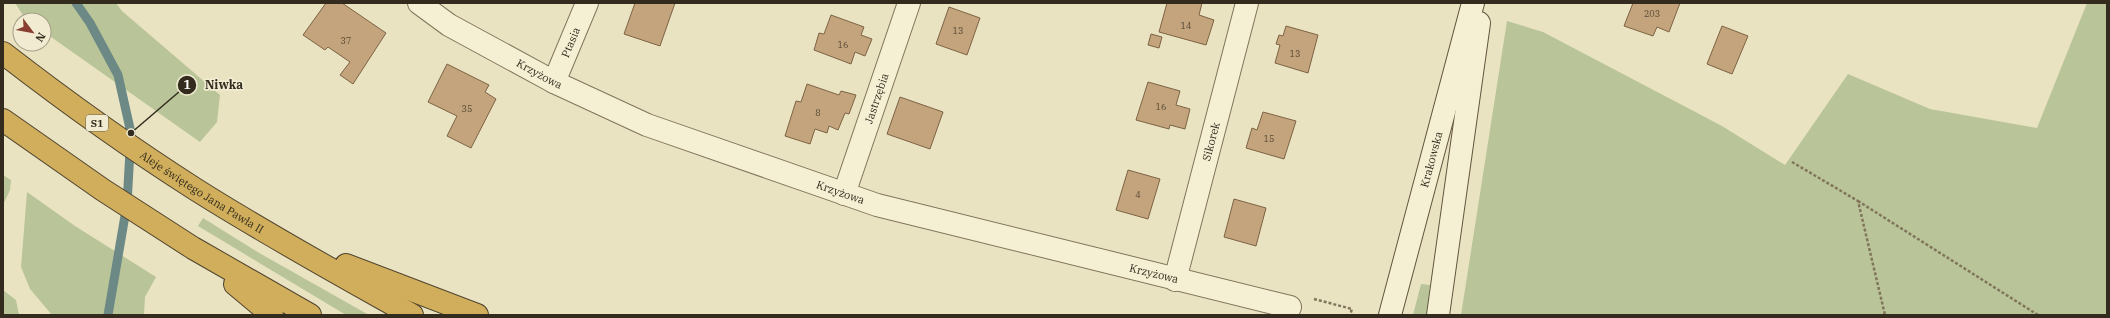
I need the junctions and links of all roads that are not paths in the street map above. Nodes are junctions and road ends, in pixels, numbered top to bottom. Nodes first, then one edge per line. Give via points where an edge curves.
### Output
1 (419, 3) edge
2 (587, 3) edge
3 (909, 3) edge
4 (1247, 3) edge
5 (1473, 3) edge
6 (1482, 3) edge
7 (3, 53) edge
8 (554, 82) junction
9 (3, 120) edge
10 (844, 194) junction
11 (276, 238) junction
12 (193, 248) junction
13 (1175, 280) junction
14 (1290, 307) dead end
15 (272, 315) edge
16 (310, 315) edge
17 (412, 315) edge
18 (477, 315) edge
19 (1390, 315) edge
20 (1438, 315) edge

1 - 8 street, Krzyżowa via 449,25
2 - 8 street, Ptasia
3 - 10 street, Jastrzębia
4 - 13 street, Sikorek
5 - 19 street, Krakowska
6 - 20 street
7 - 11 highway, Aleje świętego Jana Pawła II / S1 via 72,106 194,188
8 - 10 street, Krzyżowa via 647,125
9 - 12 highway via 97,186
10 - 13 street, Krzyżowa via 878,205
11 - 17 highway, Aleje świętego Jana Pawła II / S1
11 - 18 highway
12 - 15 highway
12 - 16 highway
13 - 14 street, Krzyżowa

